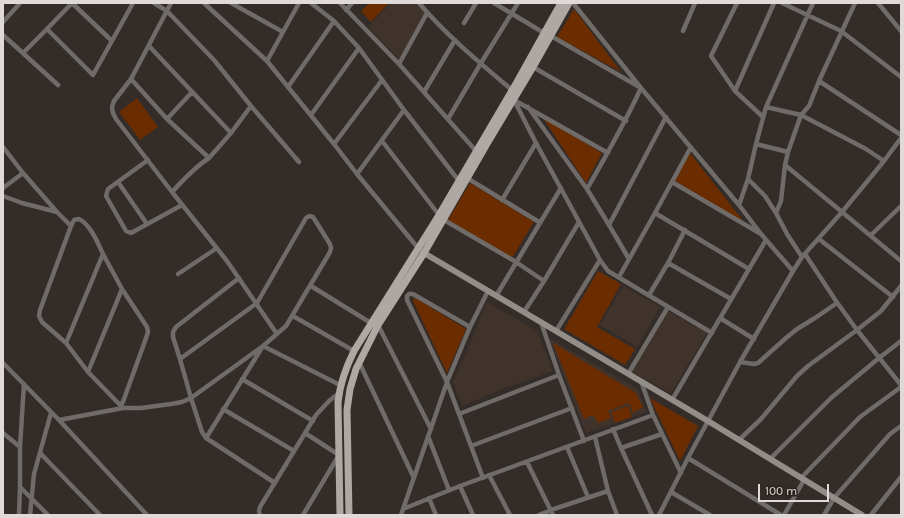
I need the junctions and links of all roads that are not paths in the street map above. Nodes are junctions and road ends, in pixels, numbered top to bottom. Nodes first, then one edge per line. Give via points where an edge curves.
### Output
1 (20, 3) edge
2 (72, 3) edge
3 (133, 3) edge
4 (154, 3) edge
5 (171, 3) edge
6 (204, 3) edge
7 (231, 3) edge
8 (299, 3) edge
9 (312, 3) edge
10 (340, 3) edge
11 (352, 3) edge
12 (419, 3) edge
13 (476, 3) edge
14 (494, 3) edge
15 (518, 3) edge
16 (561, 3) edge
17 (569, 3) edge
18 (573, 3) edge
19 (695, 3) edge
20 (737, 3) edge
21 (774, 3) edge
22 (782, 3) edge
23 (813, 3) edge
24 (855, 3) edge
25 (878, 3) edge
26 (346, 10) junction
27 (167, 11) junction
28 (427, 13) junction
29 (512, 14) junction
30 (808, 15) junction
31 (334, 21) junction
32 (3, 22) edge
33 (464, 23) dead end
34 (47, 29) junction
35 (900, 29) edge
36 (683, 31) dead end
37 (283, 32) junction
38 (841, 32) junction
39 (548, 34) junction
40 (3, 35) edge
41 (455, 40) junction
42 (112, 41) junction
43 (149, 46) junction
44 (359, 48) junction
45 (22, 53) junction
46 (267, 61) junction
47 (399, 64) junction
48 (481, 64) junction
49 (530, 68) junction
50 (524, 76) junction
51 (901, 76) edge
52 (131, 79) junction
53 (382, 80) junction
54 (819, 81) junction
55 (58, 85) dead end
56 (288, 87) junction
57 (641, 88) junction
58 (512, 90) junction
59 (735, 91) junction
60 (192, 92) junction
61 (424, 92) junction
62 (514, 100) junction
63 (251, 106) junction
64 (528, 107) junction
65 (766, 107) junction
66 (404, 110) junction
67 (311, 115) junction
68 (801, 115) junction
69 (763, 117) junction
70 (666, 118) junction
71 (167, 119) junction
72 (448, 120) junction
73 (626, 121) junction
74 (231, 133) junction
75 (901, 137) edge
76 (382, 141) junction
77 (536, 143) junction
78 (334, 144) junction
79 (756, 144) junction
80 (3, 147) edge
81 (691, 147) junction
82 (476, 151) junction
83 (788, 152) junction
84 (608, 153) junction
85 (209, 158) junction
86 (148, 160) junction
87 (884, 161) junction
88 (299, 162) dead end
89 (785, 165) junction
90 (23, 173) junction
91 (357, 174) junction
92 (467, 178) junction
93 (748, 179) junction
94 (459, 181) junction
95 (118, 182) junction
96 (672, 182) junction
97 (3, 188) edge
98 (561, 188) junction
99 (587, 189) junction
100 (172, 192) junction
101 (3, 196) edge
102 (502, 200) junction
103 (182, 205) junction
104 (739, 205) junction
105 (901, 206) edge
106 (57, 212) junction
107 (776, 212) junction
108 (842, 212) junction
109 (655, 213) junction
110 (441, 217) junction
111 (539, 222) junction
112 (579, 222) junction
113 (147, 224) junction
114 (609, 224) junction
115 (71, 226) junction
116 (685, 230) junction
117 (761, 234) junction
118 (871, 235) junction
119 (819, 239) junction
120 (766, 240) junction
121 (217, 248) junction
122 (418, 248) junction
123 (424, 253) junction
124 (103, 254) junction
125 (803, 256) junction
126 (900, 258) edge
127 (629, 259) junction
128 (600, 260) junction
129 (516, 262) junction
130 (668, 263) junction
131 (749, 269) junction
132 (793, 271) junction
133 (178, 274) dead end
134 (619, 277) junction
135 (239, 278) junction
136 (544, 281) junction
137 (311, 286) junction
138 (901, 286) edge
139 (122, 289) junction
140 (488, 291) junction
141 (649, 295) junction
142 (496, 296) junction
143 (893, 297) junction
144 (731, 299) junction
145 (257, 303) junction
146 (837, 303) junction
147 (668, 307) junction
148 (524, 312) junction
149 (292, 316) junction
150 (720, 318) junction
151 (541, 322) junction
152 (375, 324) junction
153 (470, 327) junction
154 (857, 330) junction
155 (556, 331) junction
156 (712, 333) junction
157 (277, 334) junction
158 (754, 339) junction
159 (901, 341) edge
160 (66, 343) junction
161 (263, 346) junction
162 (354, 351) junction
163 (880, 358) junction
164 (180, 359) junction
165 (358, 362) junction
166 (740, 362) junction
167 (3, 363) edge
168 (88, 372) junction
169 (628, 374) junction
170 (559, 375) junction
171 (242, 379) junction
172 (641, 381) junction
173 (447, 382) junction
174 (24, 384) junction
175 (340, 385) junction
176 (901, 386) edge
177 (339, 393) junction
178 (191, 398) junction
179 (672, 400) junction
180 (122, 407) junction
181 (572, 408) junction
182 (223, 409) junction
183 (51, 413) junction
184 (458, 414) junction
185 (653, 415) junction
186 (59, 420) junction
187 (313, 421) junction
188 (708, 421) junction
189 (901, 426) edge
190 (431, 429) junction
191 (613, 429) junction
192 (3, 433) edge
193 (305, 433) junction
194 (662, 434) junction
195 (428, 436) junction
196 (595, 437) junction
197 (206, 438) junction
198 (739, 440) junction
199 (584, 441) junction
200 (471, 446) junction
201 (20, 447) junction
202 (567, 447) junction
203 (621, 448) junction
204 (294, 451) junction
205 (40, 453) junction
206 (339, 454) junction
207 (688, 458) junction
208 (770, 459) junction
209 (527, 462) junction
210 (680, 473) junction
211 (489, 476) junction
212 (901, 477) edge
213 (414, 478) junction
214 (483, 478) junction
215 (803, 479) junction
216 (275, 483) junction
217 (460, 486) junction
218 (20, 487) junction
219 (449, 490) junction
220 (608, 491) junction
221 (671, 492) junction
222 (429, 498) junction
223 (588, 498) junction
224 (834, 498) junction
225 (32, 499) junction
226 (403, 509) junction
227 (551, 510) junction
228 (18, 515) edge
229 (30, 515) edge
230 (48, 515) edge
231 (100, 515) edge
232 (147, 515) edge
233 (260, 515) edge
234 (303, 515) edge
235 (340, 515) edge
236 (349, 515) edge
237 (401, 515) edge
238 (436, 515) edge
239 (473, 515) edge
240 (510, 515) edge
241 (539, 515) edge
242 (553, 515) edge
243 (617, 515) edge
244 (652, 515) edge
245 (659, 515) edge
246 (710, 515) edge
247 (783, 515) edge
248 (824, 515) edge
249 (862, 515) edge
250 (871, 515) edge

1 - 32 street
2 - 34 street
2 - 42 street
3 - 42 street
4 - 27 street
5 - 27 street
6 - 46 street
7 - 37 street
8 - 37 street
9 - 31 street
10 - 26 street
11 - 26 street
12 - 28 street
13 - 33 street
14 - 29 street
15 - 29 street
16 - 39 main road
17 - 39 main road
18 - 57 street
19 - 36 street
20 - 59 street via 711,56
21 - 59 street
22 - 30 street
23 - 30 street
24 - 38 street
25 - 35 street
26 - 47 street
27 - 43 street
27 - 63 street via 214,60
28 - 41 street
28 - 47 street
29 - 39 street
29 - 48 street
30 - 38 street
30 - 65 street
31 - 44 street
31 - 56 street
34 - 42 street via 92,75
34 - 45 street
37 - 46 street
38 - 51 street
38 - 54 street
39 - 49 main road
39 - 57 street
40 - 45 street
41 - 48 street
41 - 61 street
43 - 52 street
43 - 60 street
44 - 53 street
44 - 67 street
45 - 55 street
46 - 56 street
47 - 61 street
48 - 58 street
48 - 72 street
49 - 50 main road
49 - 73 street
50 - 58 main road
50 - 62 main road
52 - 71 street
52 - 86 street via 114,101 112,113
53 - 66 street
53 - 78 street
54 - 68 street via 809,106
54 - 75 street
56 - 67 street
57 - 70 street
57 - 73 street
58 - 82 main road
59 - 69 street
60 - 71 street
60 - 74 street
61 - 72 street
62 - 64 street
62 - 77 street
62 - 92 main road
63 - 74 street
63 - 88 street
64 - 84 street
64 - 99 street
65 - 68 street
65 - 69 street
66 - 76 street
66 - 94 street
67 - 78 street
68 - 83 street
68 - 87 street
69 - 79 street
70 - 81 street
70 - 114 street
71 - 85 street
72 - 82 street
73 - 84 street
74 - 85 street
75 - 87 street
76 - 91 street
76 - 110 street
77 - 98 street
77 - 102 street
78 - 91 street
79 - 83 street
79 - 93 street
80 - 90 street
81 - 96 street
81 - 104 street
82 - 94 main road
83 - 89 street
84 - 99 street
85 - 100 street
86 - 95 street
86 - 100 street
87 - 108 street
89 - 107 street via 781,201
89 - 108 street
90 - 97 street
90 - 106 street
91 - 122 street
92 - 102 street
92 - 110 main road
93 - 104 street
93 - 107 street via 761,191
94 - 110 main road
95 - 113 street
95 - 113 street via 108,189 106,196 126,231 132,233
96 - 109 street
96 - 117 street
98 - 111 street
98 - 112 street
99 - 114 street
100 - 103 street
101 - 106 street
102 - 111 street
103 - 113 street
103 - 121 street
104 - 117 street
105 - 118 street
106 - 115 street
107 - 125 street via 787,234
108 - 118 street
108 - 119 street
109 - 116 street
109 - 127 street
110 - 122 main road
110 - 123 main road
110 - 129 street
111 - 129 street
112 - 128 street
112 - 136 street
114 - 127 street
115 - 124 street via 74,220 80,218 84,221
115 - 160 street via 39,316 42,322
116 - 130 street
116 - 131 street
117 - 120 street
118 - 126 street
119 - 125 street
119 - 143 street
120 - 131 street
120 - 132 street
121 - 133 street
121 - 135 street
122 - 123 street
122 - 152 main road
123 - 140 main road
123 - 152 main road
124 - 139 street
124 - 160 street
125 - 132 street
125 - 146 street
127 - 134 street
128 - 134 street via 608,270
128 - 155 street
129 - 136 street
129 - 142 street
130 - 141 street
130 - 144 street
131 - 144 street
132 - 158 street
134 - 141 street
135 - 145 street
135 - 164 street via 174,329 173,337
136 - 148 street
137 - 145 street via 331,248 310,216 306,218
137 - 149 street
137 - 152 street
138 - 143 street
139 - 168 street
139 - 180 street via 148,332
140 - 142 main road
140 - 153 street
141 - 147 street
142 - 148 main road
143 - 154 street via 882,311
144 - 150 street
145 - 157 street
145 - 164 street
146 - 154 street
146 - 166 street via 797,329 758,363
147 - 156 street
147 - 169 street
148 - 151 main road
149 - 157 street
149 - 162 street
150 - 156 street
150 - 158 street
151 - 155 main road
151 - 170 street
152 - 162 main road
152 - 165 main road
152 - 190 street
153 - 173 street
153 - 173 street via 413,294 407,296
154 - 163 street
154 - 198 street via 797,376 761,419
155 - 169 main road
156 - 179 street
157 - 161 street
158 - 166 street
159 - 163 street
160 - 168 street
161 - 171 street
161 - 175 street
161 - 178 street
162 - 175 main road
163 - 176 street
163 - 208 street via 831,398
164 - 178 street
165 - 213 street
165 - 236 main road via 347,410
166 - 188 street
167 - 174 street
168 - 180 street
169 - 172 main road
170 - 181 street
170 - 184 street
171 - 182 street
171 - 187 street
172 - 179 main road
172 - 185 street
173 - 184 street
173 - 190 street
174 - 183 street
174 - 201 street
175 - 177 main road
176 - 215 street via 860,416
177 - 187 street via 324,405
177 - 206 main road
178 - 180 street via 182,402 141,408
178 - 197 street
179 - 188 main road
180 - 186 street
181 - 199 street
181 - 200 street
182 - 197 street
182 - 204 street
183 - 186 street
183 - 205 street
184 - 200 street
185 - 191 street
185 - 194 street
186 - 232 street
187 - 193 street
188 - 198 main road
188 - 207 street
189 - 224 street via 890,434
190 - 195 street
191 - 196 street
191 - 203 street
192 - 201 street
193 - 204 street
193 - 206 street
194 - 203 street
194 - 210 street
195 - 213 street
195 - 219 street
196 - 199 street
196 - 220 street
197 - 216 street
198 - 208 main road
199 - 202 street
200 - 214 street
201 - 218 street
202 - 209 street
202 - 223 street
203 - 244 street
204 - 216 street
205 - 225 street via 34,474
205 - 231 street
206 - 234 street
206 - 235 main road
207 - 210 street
207 - 247 street
208 - 215 main road
209 - 211 street
209 - 227 street
210 - 221 street
211 - 214 street
211 - 240 street
212 - 250 street
213 - 226 street
214 - 217 street
215 - 224 main road
215 - 247 street
216 - 233 street via 260,509
217 - 219 street
217 - 239 street
218 - 225 street
218 - 228 street
219 - 222 street
220 - 223 street
220 - 243 street
221 - 245 street
221 - 246 street
222 - 226 street
222 - 238 street
223 - 227 street
224 - 248 street
224 - 249 main road
225 - 229 street
225 - 230 street
226 - 237 street
227 - 241 street
227 - 242 street

